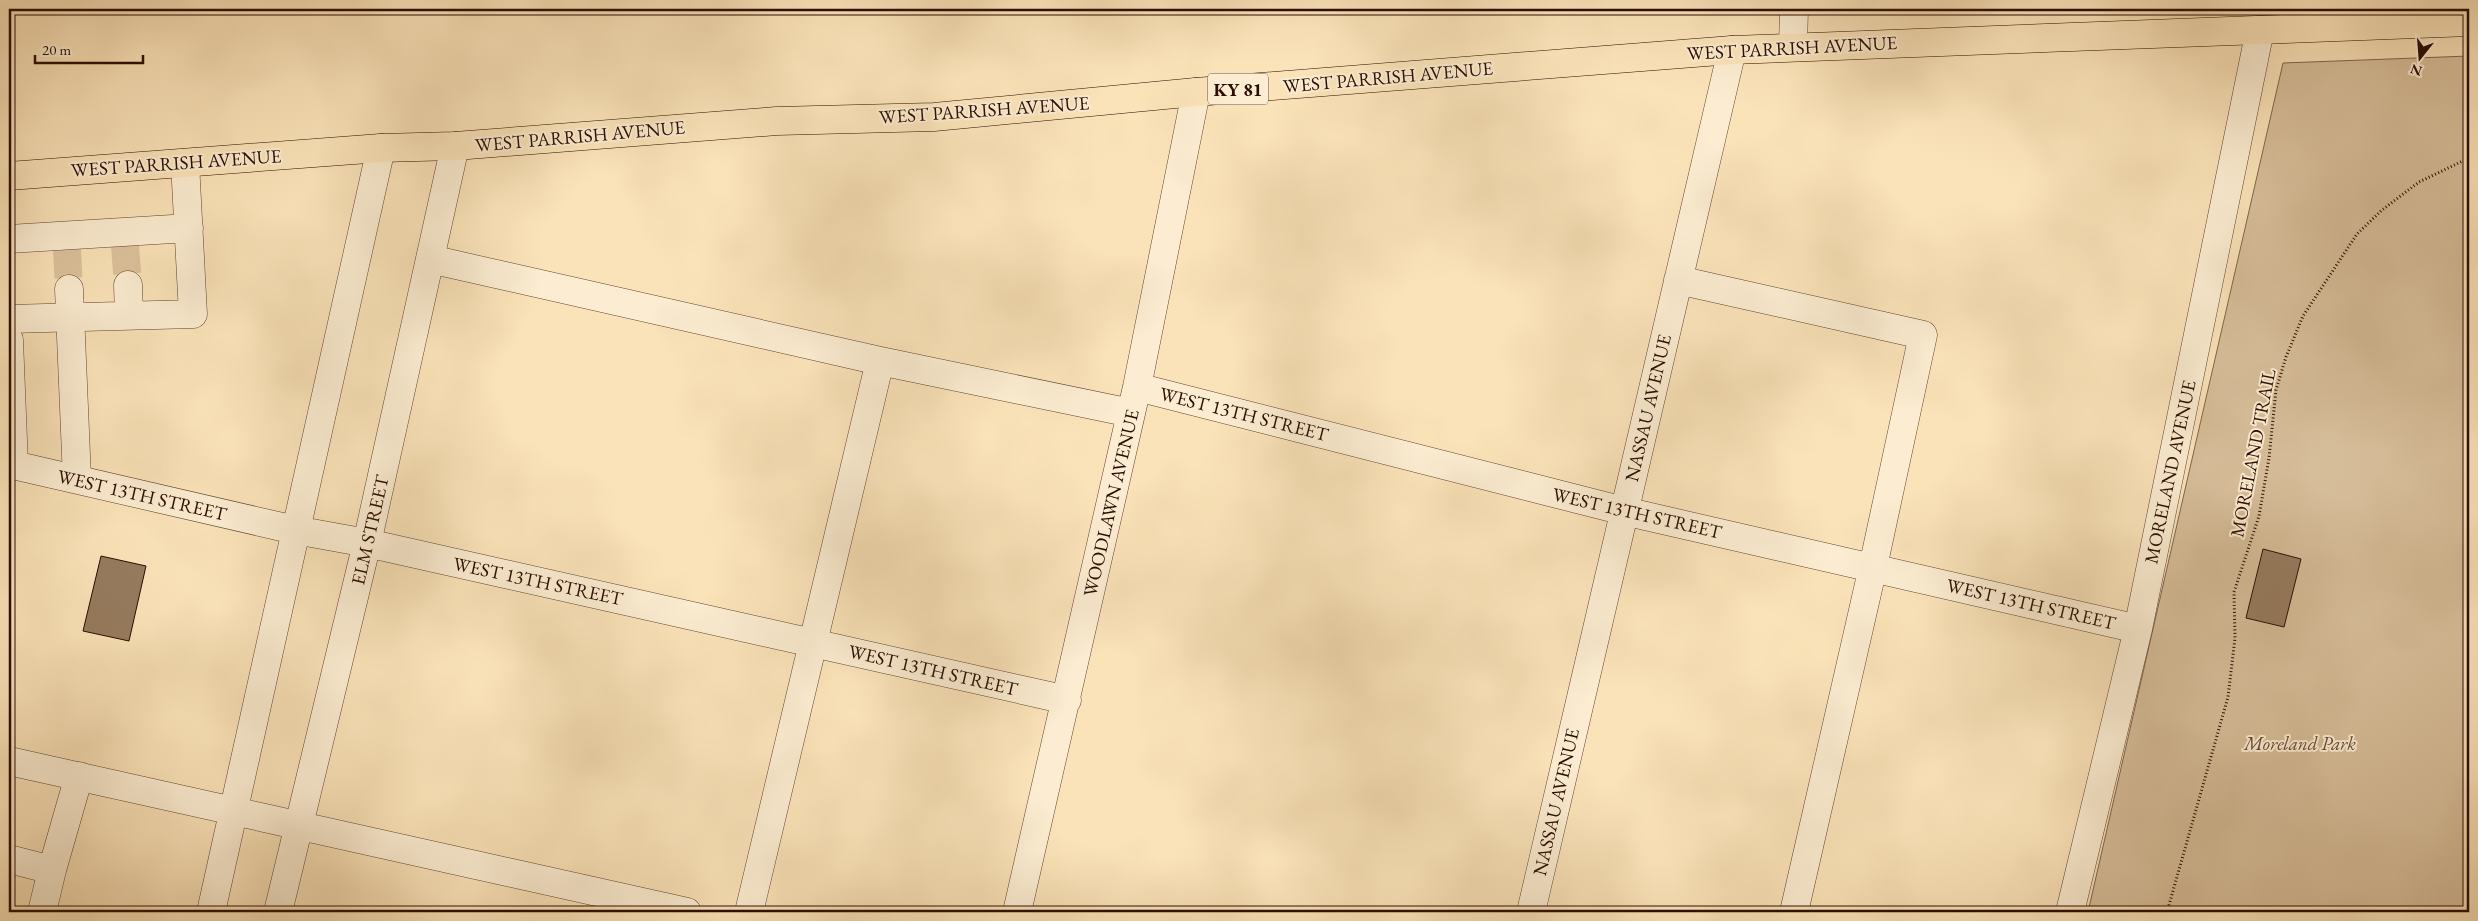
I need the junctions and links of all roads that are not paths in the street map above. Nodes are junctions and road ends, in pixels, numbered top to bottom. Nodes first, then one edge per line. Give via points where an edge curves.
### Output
1 (1794, 9) edge
2 (2469, 22) edge
3 (2260, 30) junction
4 (1793, 46) junction
5 (1732, 50) junction
6 (1196, 92) junction
7 (455, 146) junction
8 (381, 148) junction
9 (185, 163) junction
10 (9, 176) edge
11 (189, 228) junction
12 (9, 239) edge
13 (430, 259) junction
14 (1678, 280) junction
15 (128, 285) tunnel mouth
16 (69, 289) tunnel mouth
17 (129, 315) junction
18 (69, 317) junction
19 (9, 318) edge
20 (9, 340) edge
21 (880, 361) junction
22 (1134, 400) junction
23 (11, 465) edge
24 (77, 479) junction
25 (1624, 511) junction
26 (294, 530) junction
27 (368, 544) junction
28 (1873, 567) junction
29 (2138, 629) junction
30 (812, 642) junction
31 (1067, 700) junction
32 (9, 761) edge
33 (78, 776) junction
34 (233, 812) junction
35 (298, 827) junction
36 (9, 859) edge
37 (52, 870) junction
38 (42, 912) edge
39 (211, 912) edge
40 (278, 912) edge
41 (687, 912) edge
42 (749, 912) edge
43 (1017, 912) edge
44 (1531, 912) edge
45 (1794, 912) edge
46 (2070, 912) edge

1 - 4 street
2 - 3 main road, WEST PARRISH AVENUE / KY 81
3 - 4 main road, WEST PARRISH AVENUE / KY 81
3 - 29 street, MORELAND AVENUE
4 - 5 main road, WEST PARRISH AVENUE / KY 81
5 - 6 main road, WEST PARRISH AVENUE / KY 81
5 - 14 street, NASSAU AVENUE
6 - 7 main road, WEST PARRISH AVENUE / KY 81 via 934,117 777,121
6 - 22 street, WOODLAWN AVENUE
7 - 8 main road, WEST PARRISH AVENUE / KY 81
7 - 13 street, ELM STREET
8 - 9 main road, WEST PARRISH AVENUE / KY 81
8 - 26 street
9 - 10 main road, WEST PARRISH AVENUE / KY 81
9 - 11 street
11 - 12 street via 125,239 67,242
11 - 17 street via 193,314
13 - 21 street, WEST 13TH STREET
13 - 27 street, ELM STREET
14 - 25 street, NASSAU AVENUE
14 - 28 street via 1923,334
15 - 17 street
16 - 18 street
17 - 18 street
18 - 19 street
18 - 24 street
20 - 23 street
21 - 22 street, WEST 13TH STREET
21 - 30 street
22 - 25 street, WEST 13TH STREET
22 - 31 street, WOODLAWN AVENUE
23 - 24 street, WEST 13TH STREET
24 - 26 street, WEST 13TH STREET
25 - 28 street, WEST 13TH STREET
25 - 44 street, NASSAU AVENUE
26 - 27 street, WEST 13TH STREET
26 - 34 street
27 - 30 street, WEST 13TH STREET
27 - 35 street, ELM STREET
28 - 29 street, WEST 13TH STREET
28 - 45 street
29 - 46 street, MORELAND AVENUE
30 - 31 street, WEST 13TH STREET
30 - 42 street
31 - 43 street, WOODLAWN AVENUE
32 - 33 street
33 - 34 street
33 - 37 street
34 - 35 street
34 - 39 street
35 - 40 street, ELM STREET
35 - 41 street
36 - 37 street
37 - 38 street

